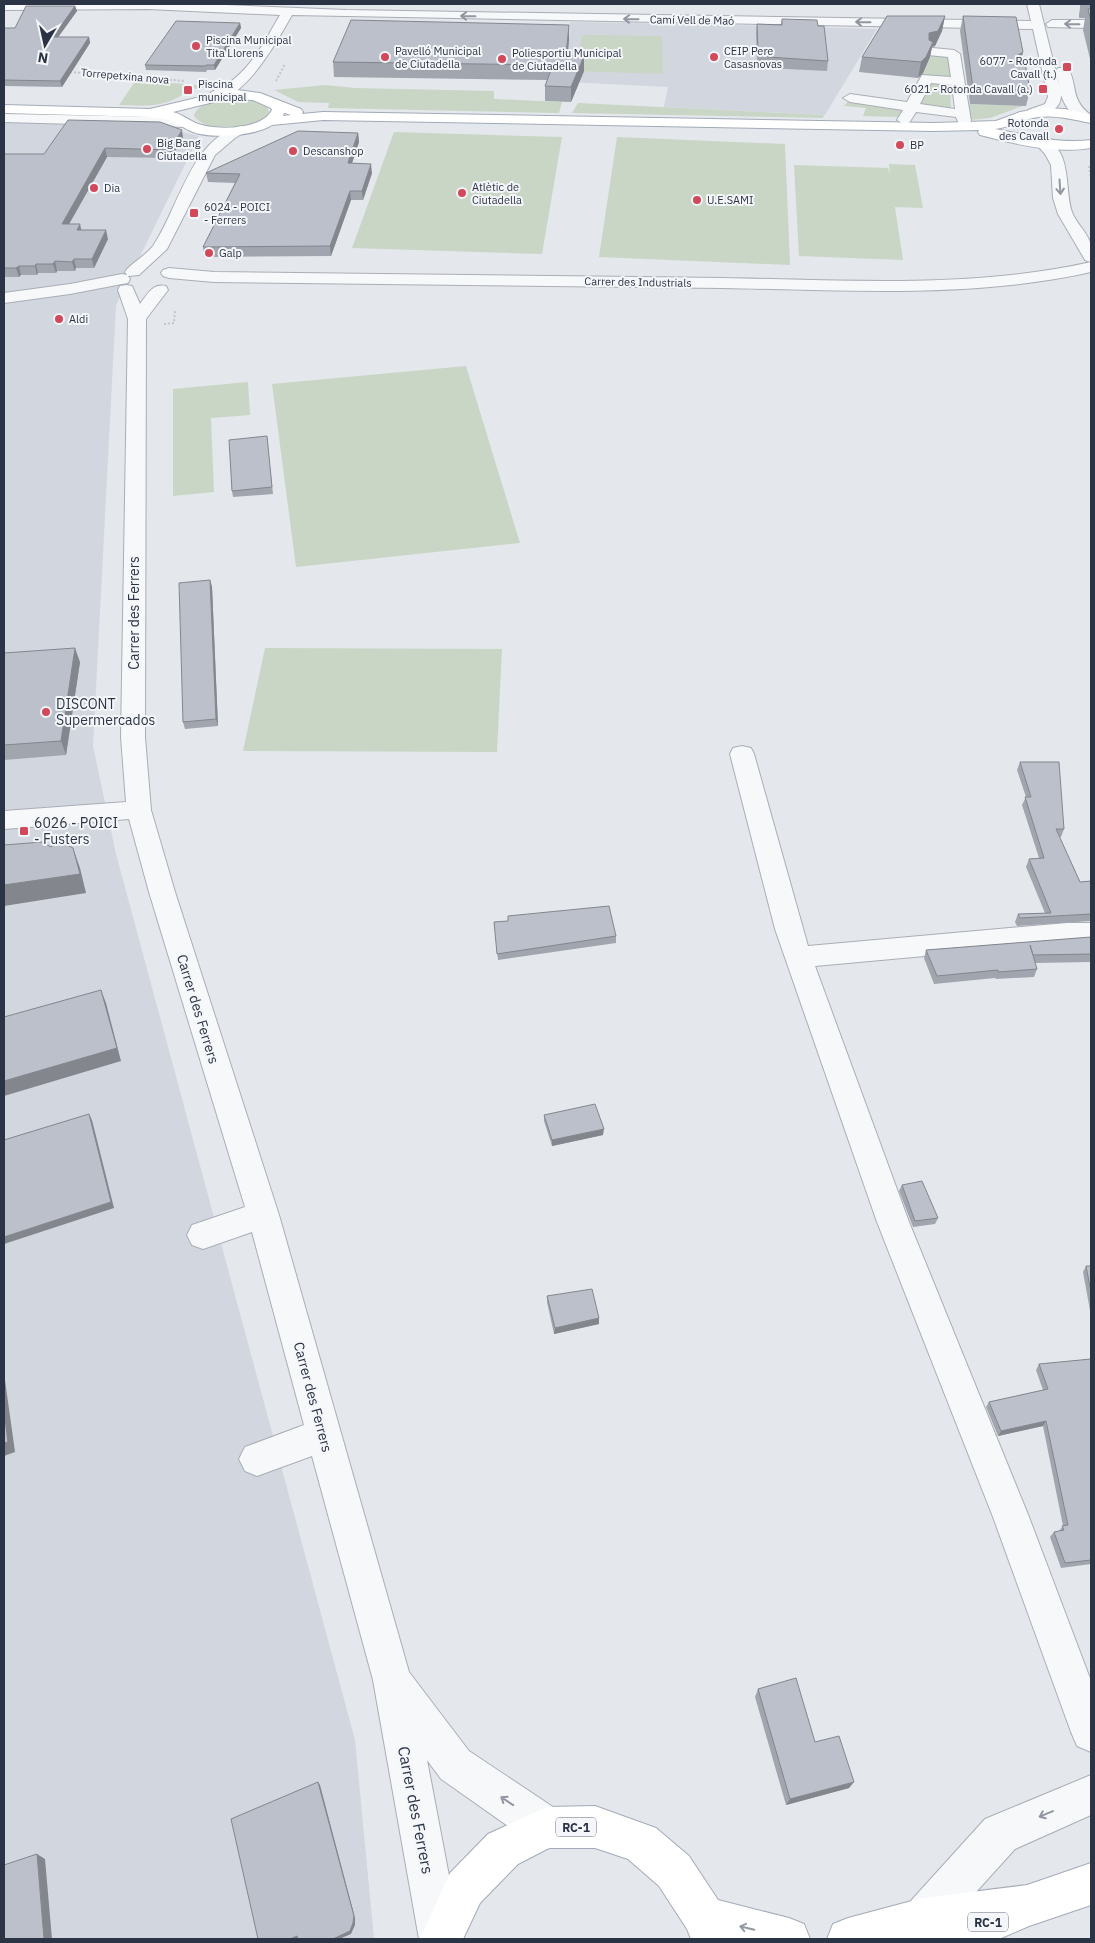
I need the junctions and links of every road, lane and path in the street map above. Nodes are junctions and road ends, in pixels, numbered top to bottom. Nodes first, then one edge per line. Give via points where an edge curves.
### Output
1 (1033, 4) edge
2 (4, 6) edge
3 (134, 10) edge
4 (1050, 10) dead end
5 (285, 17) junction
6 (167, 19) dead end
7 (1091, 24) edge
8 (1038, 25) junction
9 (934, 52) edge
10 (1059, 54) dead end
11 (68, 71) edge
12 (249, 74) junction
13 (959, 74) junction
14 (190, 82) dead end
15 (214, 96) junction
16 (257, 96) junction
17 (850, 98) dead end
18 (187, 106) junction
19 (278, 106) junction
20 (911, 106) junction
21 (4, 109) edge
22 (128, 112) junction
23 (1033, 113) junction
24 (322, 116) junction
25 (4, 118) edge
26 (1018, 118) junction
27 (1089, 118) edge
28 (904, 120) dead end
29 (271, 121) junction
30 (184, 122) junction
31 (934, 127) junction
32 (205, 130) junction
33 (241, 130) junction
34 (1036, 142) junction
35 (209, 153) junction
36 (1080, 153) edge
37 (1091, 235) edge
38 (160, 249) junction
39 (1091, 257) edge
40 (1091, 267) edge
41 (1061, 275) junction
42 (1091, 278) edge
43 (166, 280) junction
44 (126, 282) junction
45 (4, 298) edge
46 (175, 307) dead end
47 (137, 319) junction
48 (160, 326) dead end
49 (742, 754) dead end
50 (139, 810) junction
51 (4, 820) edge
52 (1091, 933) edge
53 (798, 957) junction
54 (263, 1215) junction
55 (203, 1235) dead end
56 (324, 1435) junction
57 (257, 1460) dead end
58 (392, 1680) junction
59 (1091, 1732) edge
60 (1091, 1795) edge
61 (548, 1828) junction
62 (1091, 1884) edge
63 (708, 1929) edge
64 (936, 1929) edge
65 (440, 1939) edge
66 (790, 1939) edge
67 (848, 1939) edge

1 - 8 street
2 - 3 street
3 - 5 street via 201,6
7 -> 4 street via 1054,30
5 - 6 street
8 -> 5 street, Camí Vell de Maó via 346,14
5 - 12 street
8 - 23 street via 1055,97 1052,106
9 - 13 street via 954,54
10 - 27 street via 1070,103
11 - 14 path, Torrepetxina nova
12 - 15 street
12 - 16 street via 247,87
13 - 20 street via 926,78
13 - 20 street via 963,117
15 - 16 main road
15 - 18 main road
16 - 19 main road
17 - 20 street
18 - 22 main road
18 - 30 main road via 181,113
19 - 24 main road
19 - 29 main road via 278,114
20 - 28 street
21 - 22 main road
22 - 30 main road via 160,114
23 - 26 main road
23 - 27 main road via 1066,112
24 - 29 main road
24 - 31 main road
25 - 30 street
26 - 31 main road via 998,125
26 - 34 main road via 1013,126 1021,136
29 - 33 main road
30 - 32 main road
31 - 34 main road via 997,133
32 - 33 main road
32 - 35 street
33 - 35 street
34 - 36 main road
34 -> 39 street via 1052,151 1059,163 1060,191 1068,223
35 - 38 street via 191,174 161,229
36 - 37 street via 1077,208 1082,224
38 - 43 street
38 - 44 street
40 - 41 street, Carrer des Industrials
41 - 42 street, Carrer des Industrials
41 - 43 street, Carrer des Industrials via 872,285 214,276
43 - 44 street via 142,293
43 - 44 street via 150,269
43 - 47 street
44 - 45 street
44 - 47 street, Carrer des Ferrers
46 - 48 path via 174,323
47 - 50 street, Carrer des Ferrers via 133,738
49 - 53 street
50 - 51 street
50 - 54 street, Carrer des Ferrers
52 - 53 street
53 - 59 street via 893,1222 1011,1516
54 - 55 street
54 - 56 street, Carrer des Ferrers
56 - 57 street
56 - 58 street, Carrer des Ferrers
61 -> 58 street, Carrer des Ferrers via 455,1765
58 - 65 street, Carrer des Ferrers
60 -> 64 street via 1000,1834
61 - 63 main road, RC-1 via 595,1827 641,1843 674,1871
61 - 65 main road, RC-1 via 503,1849 465,1888
62 - 64 main road, RC-1 via 1027,1906
66 -> 63 main road, RC-1
64 - 67 main road, RC-1

